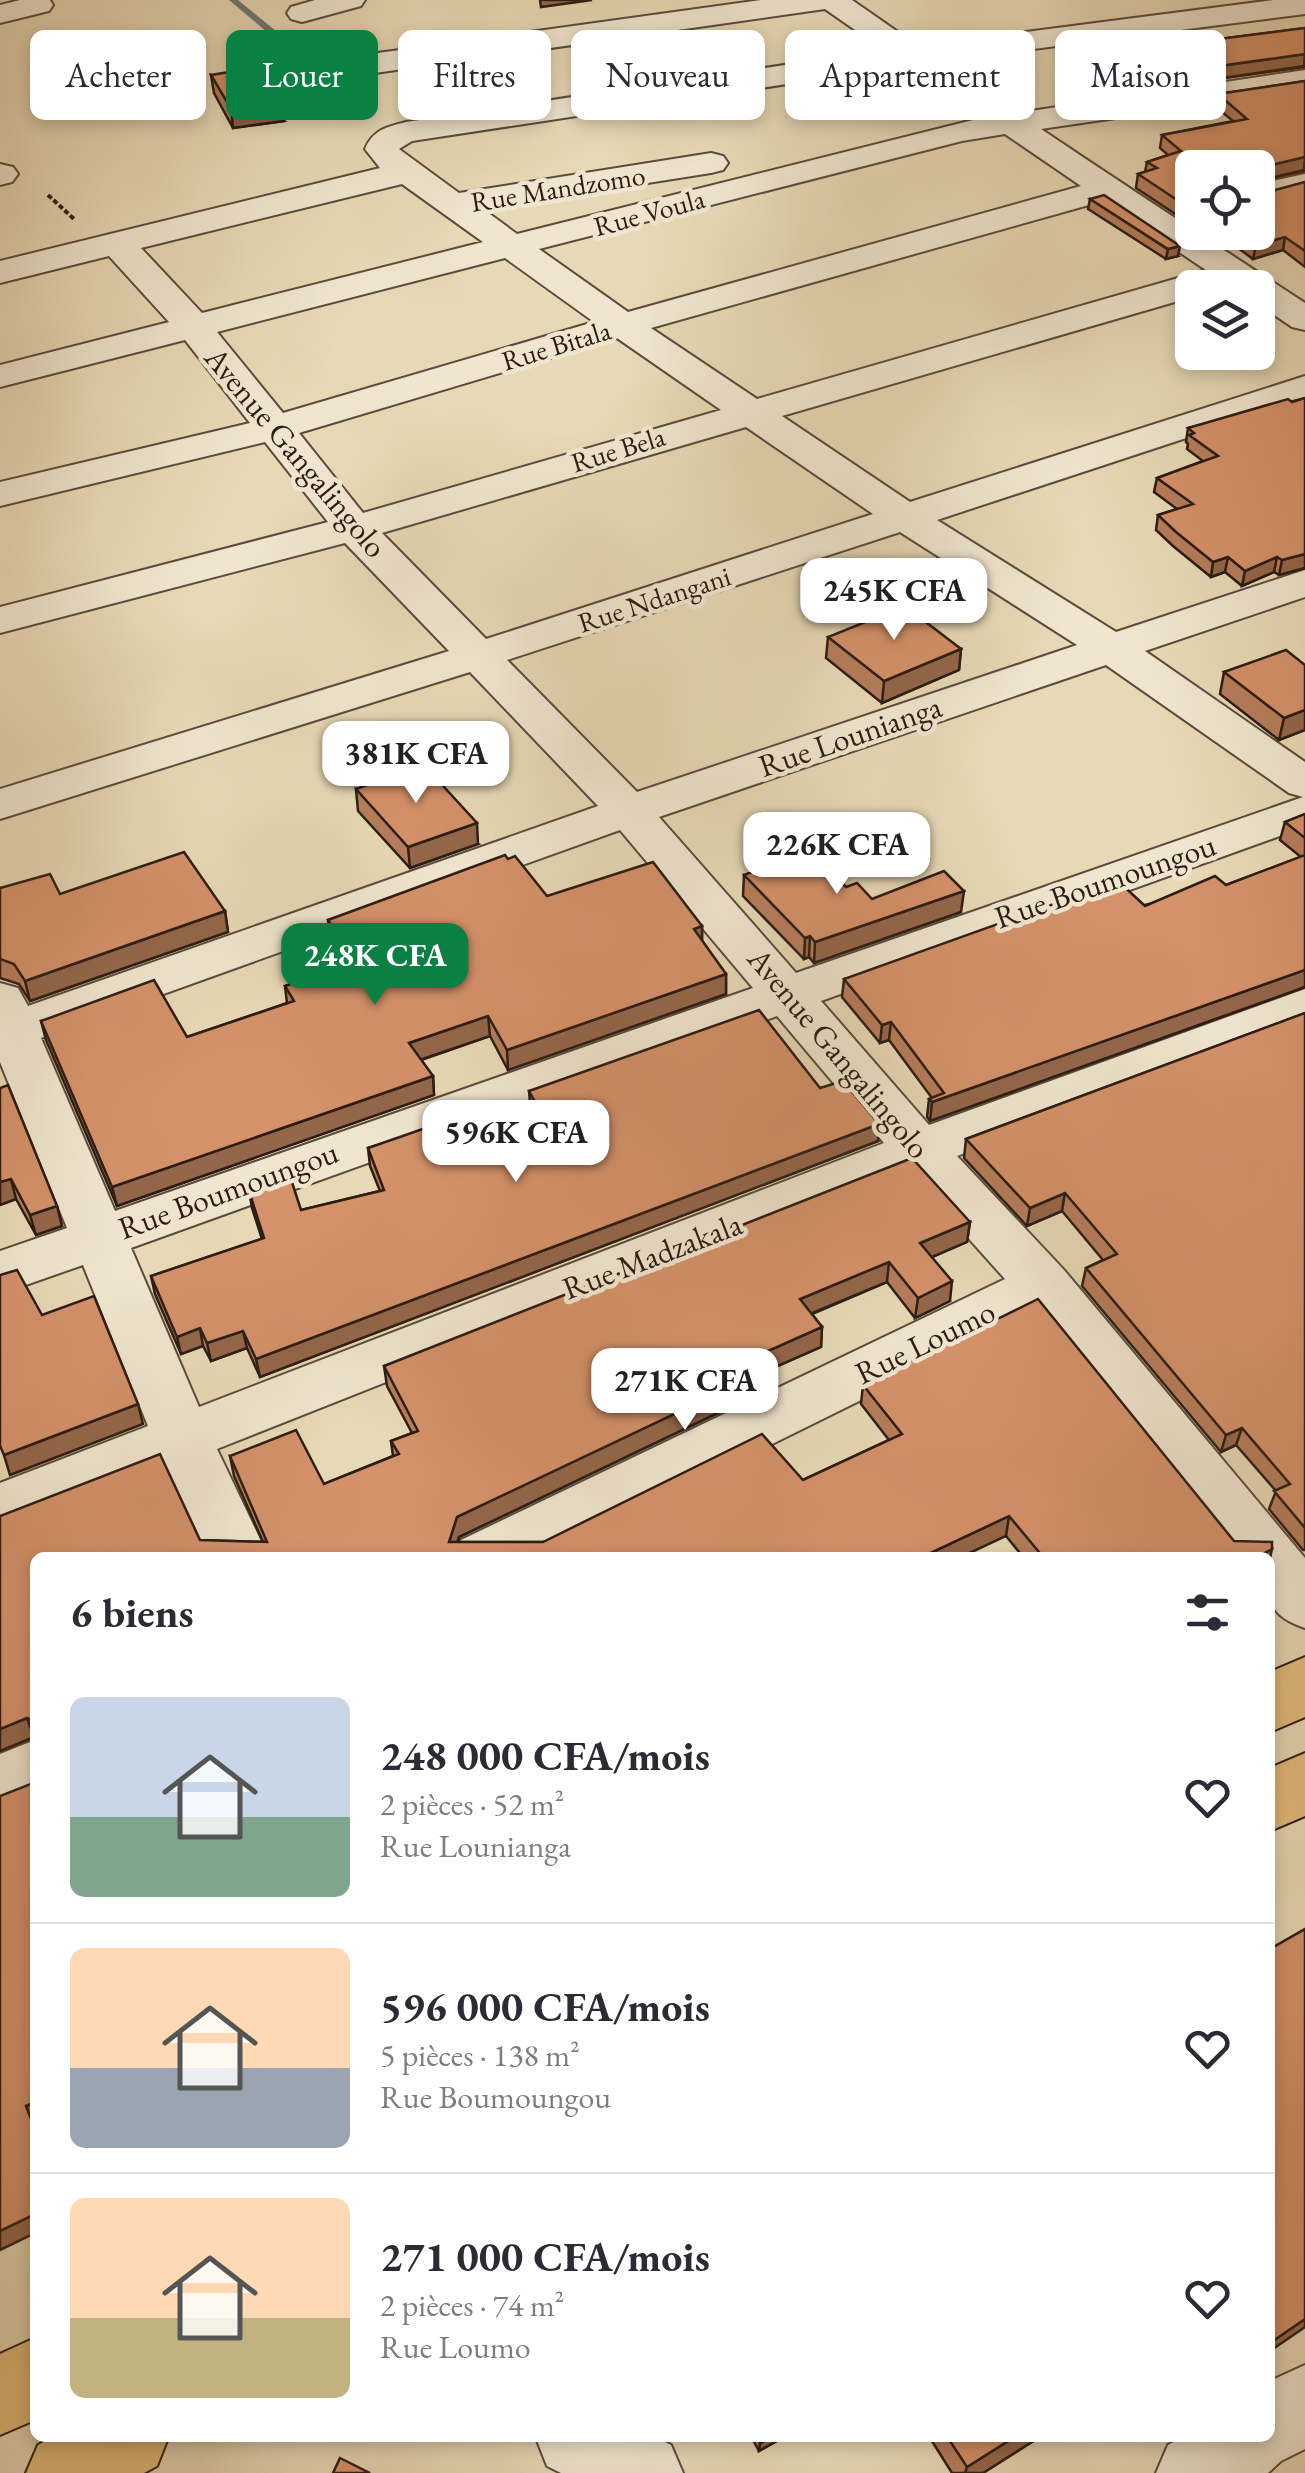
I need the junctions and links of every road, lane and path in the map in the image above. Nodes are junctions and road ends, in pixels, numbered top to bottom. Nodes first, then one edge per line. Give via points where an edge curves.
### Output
1 (350, 0) edge
2 (829, 0) edge
3 (38, 5) dead end
4 (1305, 5) edge
5 (302, 12) dead end
6 (0, 14) edge
7 (872, 30) edge
8 (1035, 40) edge
9 (378, 63) edge
10 (785, 75) edge
11 (1305, 80) edge
12 (1005, 120) edge
13 (1008, 122) junction
14 (961, 130) junction
15 (395, 157) junction
16 (1305, 184) edge
17 (1111, 188) junction
18 (1275, 190) edge
19 (452, 204) junction
20 (1175, 211) edge
21 (1146, 217) junction
22 (119, 244) junction
23 (514, 247) junction
24 (1230, 270) edge
25 (0, 272) edge
26 (1305, 274) edge
27 (1275, 279) edge
28 (1275, 299) edge
29 (1175, 302) edge
30 (1305, 319) edge
31 (622, 326) junction
32 (194, 327) junction
33 (0, 376) edge
34 (1305, 387) edge
35 (749, 411) junction
36 (272, 429) junction
37 (0, 494) edge
38 (905, 517) junction
39 (354, 528) junction
40 (1305, 583) edge
41 (0, 620) edge
42 (1114, 650) junction
43 (477, 656) junction
44 (1305, 783) edge
45 (0, 804) edge
46 (629, 810) junction
47 (1305, 811) edge
48 (789, 994) junction
49 (1305, 1006) edge
50 (5, 1021) edge
51 (922, 1152) junction
52 (101, 1235) junction
53 (0, 1273) edge
54 (1044, 1284) junction
55 (182, 1437) junction
56 (0, 1510) edge
57 (237, 1552) edge
58 (495, 1552) edge
59 (1263, 1552) edge
60 (1275, 1566) edge
61 (1305, 1602) edge
62 (1305, 1685) edge
63 (1275, 1701) edge
64 (30, 1771) edge
65 (1305, 1782) edge
66 (0, 1785) edge
67 (1275, 1798) edge
68 (30, 2380) edge
69 (0, 2396) edge
70 (1305, 2404) edge
71 (1275, 2423) edge
72 (122, 2442) edge
73 (583, 2442) edge
74 (66, 2473) edge
75 (643, 2473) edge

1 - 5 street
2 - 7 street
2 - 9 street
3 - 6 street
4 - 8 street
10 - 15 street via 406,132
11 - 13 street, Rue Voula
12 - 13 street
13 - 14 street, Rue Voula
13 - 17 street
14 - 19 street, Rue Mandzomo
14 - 23 street, Rue Voula
15 - 19 street
15 - 22 street
16 - 18 street
17 - 21 street
17 - 31 street, Rue Bitala
19 - 23 street
20 - 21 street
21 - 24 street
22 - 25 street
22 - 32 street, Avenue Gangalingolo
23 - 31 street
23 - 32 street, Rue Voula
26 - 27 street, Rue Bela
28 - 30 street
29 - 35 street, Rue Bela
31 - 35 street
31 - 36 street, Rue Bitala
32 - 33 street, Rue Voula
32 - 36 street, Avenue Gangalingolo
34 - 38 street, Rue Ndangani
35 - 38 street
35 - 39 street, Rue Bela
36 - 37 street, Rue Bitala
36 - 39 street, Avenue Gangalingolo
38 - 42 street
38 - 43 street, Rue Ndangani
39 - 41 street, Rue Bela
39 - 43 street, Avenue Gangalingolo
40 - 42 street, Rue Lounianga
42 - 44 street
42 - 46 street, Rue Lounianga
43 - 45 street, Rue Ndangani
43 - 46 street, Avenue Gangalingolo
46 - 48 street, Avenue Gangalingolo
46 - 50 street, Rue Lounianga
47 - 48 street, Rue Boumoungou
48 - 51 street, Avenue Gangalingolo
48 - 52 street, Rue Boumoungou
49 - 51 street, Rue Madzakala
50 - 52 street
51 - 54 street, Avenue Gangalingolo
51 - 55 street, Rue Madzakala
52 - 53 street, Rue Boumoungou
52 - 55 street
54 - 58 street, Rue Loumo
54 - 59 street, Avenue Gangalingolo
55 - 56 street, Rue Madzakala
55 - 57 street
60 - 61 street, Avenue Gangalingolo
62 - 63 main road
64 - 66 street
65 - 67 main road
68 - 69 main road
70 - 71 street
72 - 74 main road
73 - 75 street

